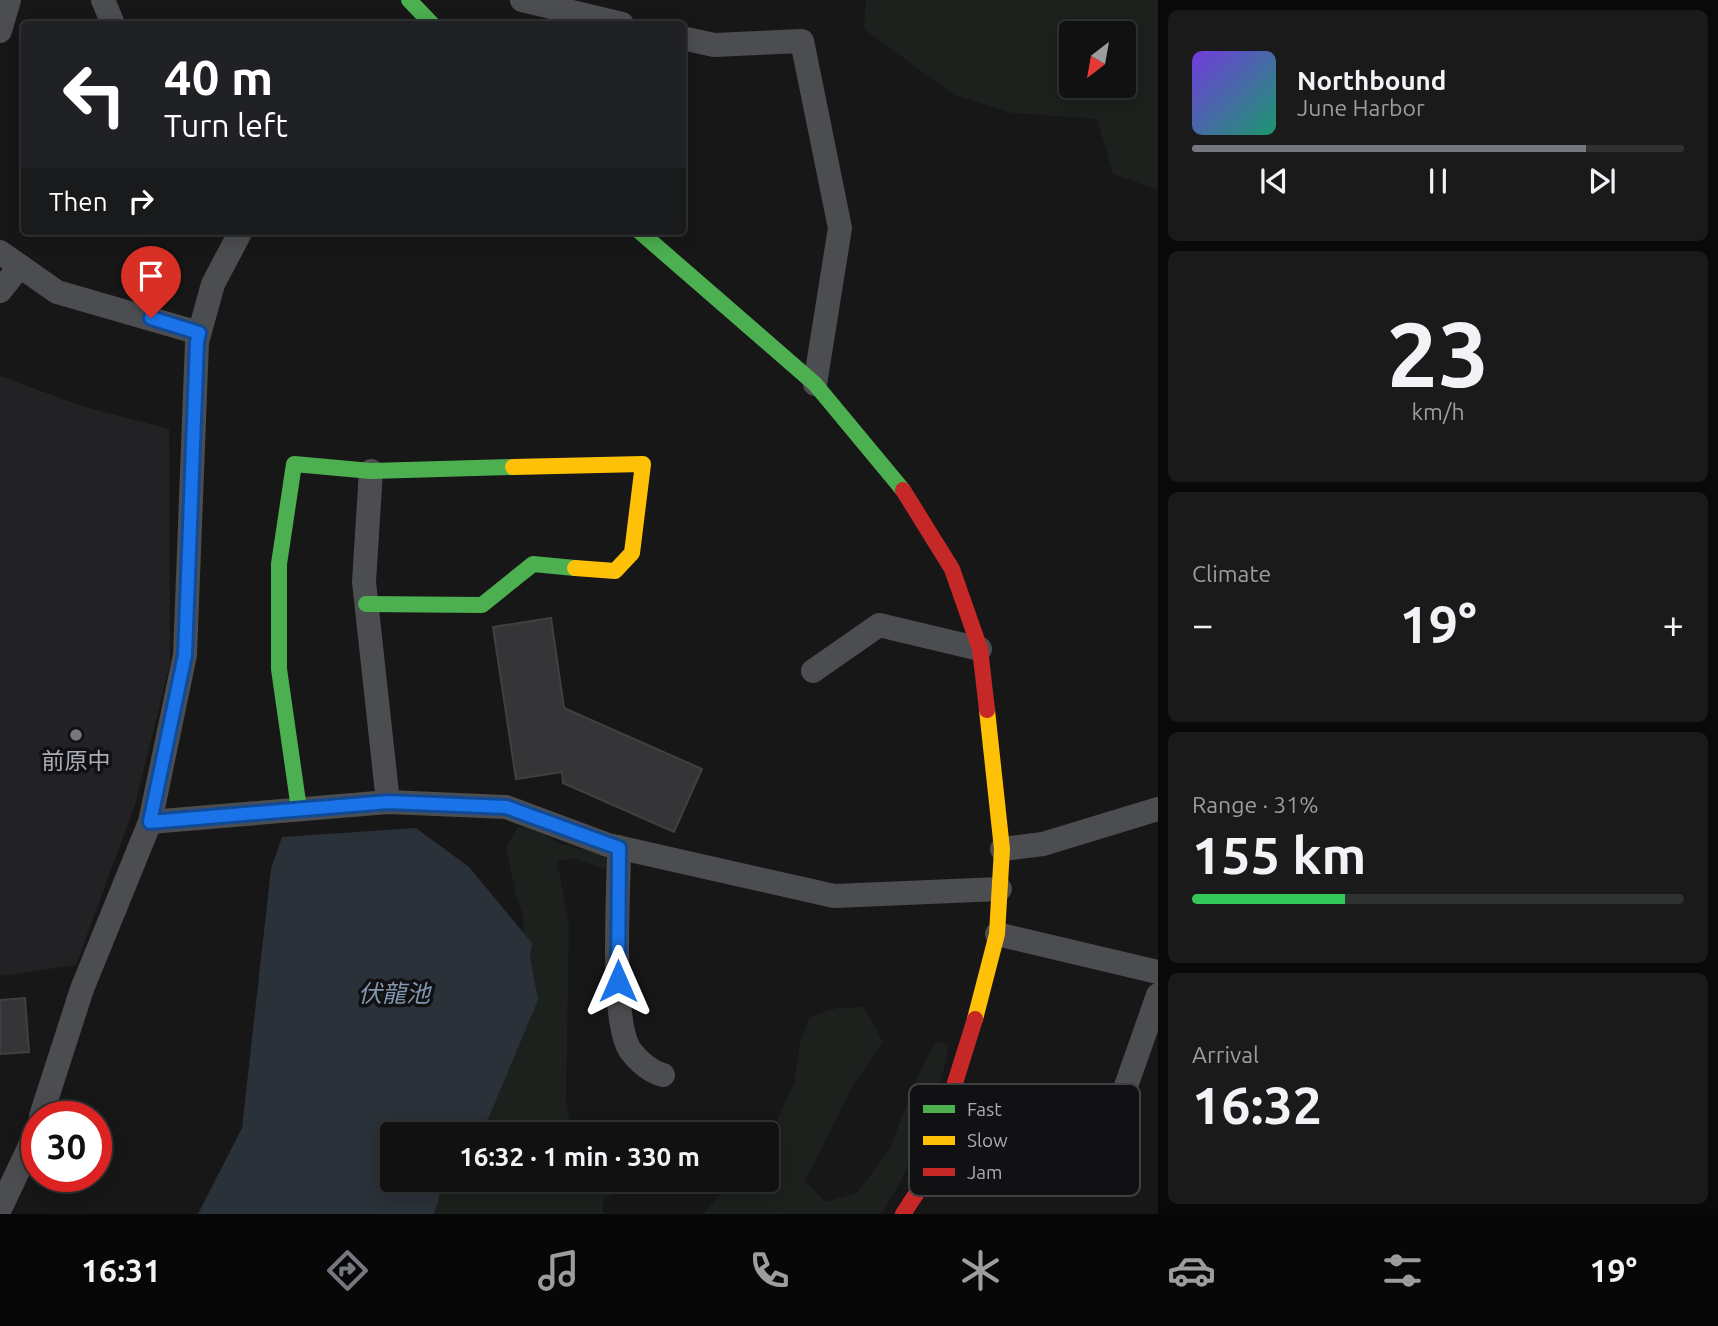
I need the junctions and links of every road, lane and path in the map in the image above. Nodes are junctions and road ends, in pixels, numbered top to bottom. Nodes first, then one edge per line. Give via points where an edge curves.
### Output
1 (9, 0) edge
2 (103, 0) edge
3 (522, 0) edge
4 (112, 21) edge
5 (610, 21) edge
6 (0, 31) edge
7 (686, 39) edge
8 (238, 235) edge
9 (644, 235) edge
10 (0, 252) edge
11 (20, 266) junction
12 (0, 290) edge
13 (199, 333) junction
14 (815, 384) junction
15 (371, 471) junction
16 (366, 604) junction
17 (980, 649) junction
18 (813, 671) dead end
19 (388, 802) junction
20 (299, 809) junction
21 (1158, 809) edge
22 (150, 822) junction
23 (619, 848) junction
24 (1002, 849) junction
25 (1000, 889) junction
26 (997, 934) junction
27 (1158, 972) edge
28 (1158, 995) edge
29 (663, 1075) dead end
30 (956, 1084) edge
31 (1127, 1084) edge
32 (46, 1101) edge
33 (21, 1165) edge
34 (915, 1196) edge
35 (0, 1209) edge
36 (903, 1214) edge

1 - 6 street
2 - 4 street
3 - 5 street
7 - 14 street via 714,45 802,41 840,228
8 - 13 street via 213,284
9 - 14 street
10 - 11 street
11 - 12 street
11 - 13 street via 57,292
13 - 22 street via 185,655
14 - 17 street via 909,498 952,569
15 - 16 street
15 - 16 street via 643,464 632,553 615,571 533,564 482,605
15 - 20 street via 294,464 279,564 279,669
16 - 19 street
17 - 18 street via 879,625
17 - 24 street
19 - 20 street
19 - 23 street via 506,807
20 - 22 street
21 - 24 street via 1043,844
22 - 32 street via 82,989
23 - 25 street via 834,896
23 - 29 street via 618,1008 629,1048 650,1072
24 - 25 street
25 - 26 street
26 - 27 street
26 - 30 street
28 - 31 street
33 - 35 street
34 - 36 street

